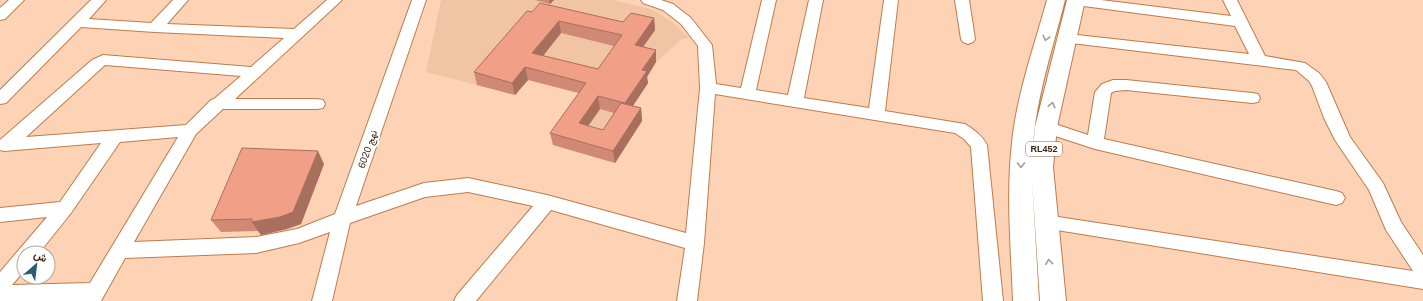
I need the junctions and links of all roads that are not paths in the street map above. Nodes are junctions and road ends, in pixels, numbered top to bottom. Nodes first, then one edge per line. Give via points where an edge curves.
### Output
1 (7, 0) edge
2 (17, 0) edge
3 (99, 0) edge
4 (181, 0) edge
5 (335, 0) edge
6 (419, 0) edge
7 (648, 0) edge
8 (769, 0) edge
9 (816, 0) edge
10 (891, 0) edge
11 (962, 0) edge
12 (1069, 0) edge
13 (1230, 0) edge
14 (0, 1) edge
15 (0, 16) edge
16 (77, 22) junction
17 (1241, 22) junction
18 (155, 28) junction
19 (298, 34) junction
20 (968, 39) dead end
21 (1068, 39) junction
22 (1259, 60) junction
23 (255, 72) junction
24 (708, 88) junction
25 (747, 94) junction
26 (1252, 98) dead end
27 (0, 99) edge
28 (795, 102) junction
29 (217, 104) junction
30 (317, 104) dead end
31 (876, 115) junction
32 (1046, 127) junction
33 (190, 130) junction
34 (115, 136) junction
35 (1095, 143) junction
36 (3, 145) edge
37 (1336, 198) dead end
38 (547, 202) junction
39 (65, 208) junction
40 (0, 215) edge
41 (342, 220) junction
42 (1045, 222) junction
43 (695, 243) junction
44 (35, 245) edge
45 (121, 250) junction
46 (16, 266) edge
47 (1423, 271) edge
48 (1423, 281) edge
49 (2, 283) edge
50 (93, 296) edge
51 (464, 300) edge
52 (322, 301) edge
53 (687, 301) edge
54 (993, 301) edge
55 (1026, 301) edge
56 (1053, 301) edge

1 - 14 street
2 - 15 street
3 - 16 street
4 - 18 street
5 - 19 street
6 - 41 street, نهج 6020
7 - 24 street via 668,7 686,21 705,45
8 - 25 street
9 - 28 street
10 - 31 street
11 - 20 street
12 - 17 street
12 - 21 highway, RL452
12 -> 55 highway, RL452 via 1026,117 1021,161
13 - 17 street
16 - 18 street
16 - 27 street
17 - 22 street
18 - 19 street
19 - 23 street
21 - 22 street
32 -> 21 highway, RL452
22 - 47 street via 1294,64 1314,77 1343,140 1377,188 1393,225
23 - 29 street
23 - 36 street via 103,60
24 - 25 street
24 - 43 street
25 - 28 street
26 - 35 street via 1126,85 1111,86 1103,92
28 - 31 street
29 - 30 street
29 - 33 street
31 - 54 street via 959,128 979,144
32 - 35 street
32 - 42 highway, RL452 via 1042,167
33 - 34 street
33 - 45 street
34 - 36 street
34 - 39 street
35 - 37 street
38 - 41 street via 468,185 424,190
38 - 43 street
38 - 51 street
39 - 40 street
39 - 44 street
41 - 45 street via 299,236 256,245
41 - 52 street, نهج 6020
42 - 48 street
56 -> 42 highway, RL452
43 - 53 street
45 - 50 street
46 - 49 street
49 - 50 street

